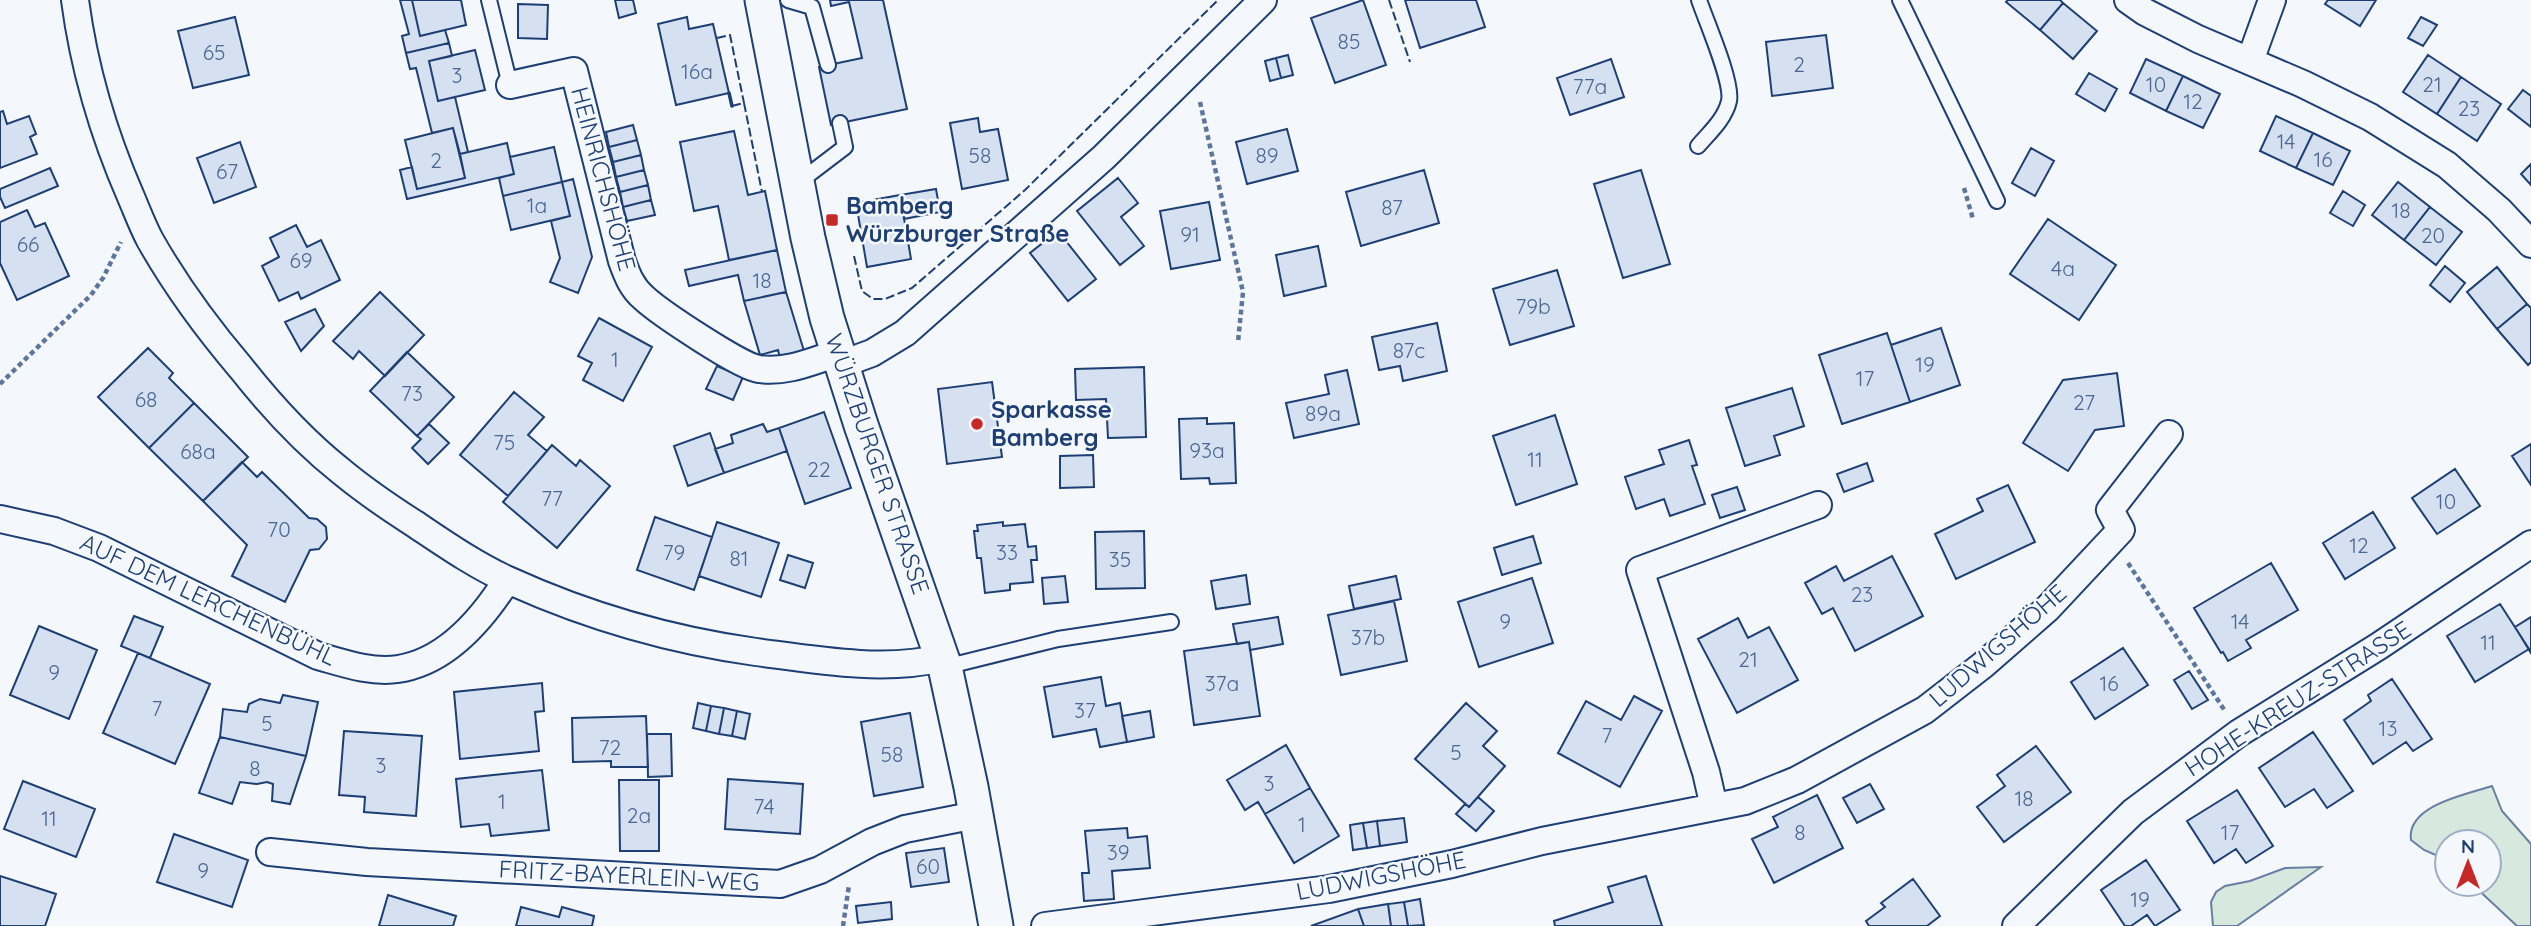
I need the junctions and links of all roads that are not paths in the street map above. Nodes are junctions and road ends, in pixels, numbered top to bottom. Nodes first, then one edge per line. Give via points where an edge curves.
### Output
1 (75, 0) edge
2 (489, 0) edge
3 (762, 0) edge
4 (788, 0) edge
5 (1263, 0) edge
6 (1699, 0) edge
7 (1900, 0) edge
8 (2128, 0) edge
9 (2272, 0) edge
10 (2250, 61) junction
11 (828, 65) dead end
12 (510, 85) joint
13 (840, 123) dead end
14 (1698, 146) dead end
15 (798, 183) junction
16 (1997, 201) dead end
17 (2531, 244) edge
18 (840, 358) junction
19 (2169, 434) dead end
20 (1818, 505) dead end
21 (0, 519) edge
22 (2531, 544) edge
23 (507, 580) junction
24 (1171, 622) dead end
25 (943, 662) junction
26 (1714, 807) junction
27 (976, 815) junction
28 (270, 852) dead end
29 (996, 926) edge
30 (1045, 926) edge
31 (2016, 926) edge

1 - 23 street via 81,46 117,166 149,238 211,332 297,432 340,471 456,552
2 - 12 lane
3 - 15 street, WÜRZBURGER STRASSE
4 - 11 lane via 813,7
5 - 18 street via 1104,157 905,332 872,354
6 - 14 lane via 1730,99 1723,116
7 - 16 lane
8 - 10 street via 2166,23
9 - 10 street
10 - 17 street via 2370,117 2447,165
12 - 18 street, HEINRICHSHÖHE via 574,71 622,261 643,298 679,325 755,369 791,368
13 - 15 lane via 845,147
15 - 18 street, WÜRZBURGER STRASSE
18 - 25 street, WÜRZBURGER STRASSE
19 - 26 street, LUDWIGSHÖHE via 2110,510 2121,530 2047,608 1983,665 1925,710 1854,751 1758,796
20 - 26 street via 1640,570
21 - 23 street, AUF DEM LERCHENBÜHL via 54,531 99,548 318,656 376,669 416,665 434,656 489,608
22 - 31 street, HOHE-KREUZ-STRASSE via 2239,733 2133,812
23 - 25 street via 593,615 732,648 804,658
24 - 25 lane
25 - 27 street, WÜRZBURGER STRASSE
26 - 30 street, LUDWIGSHÖHE via 1356,884
27 - 28 street, FRITZ-BAYERLEIN-WEG via 905,829 780,884 380,863
27 - 29 street, WÜRZBURGER STRASSE

